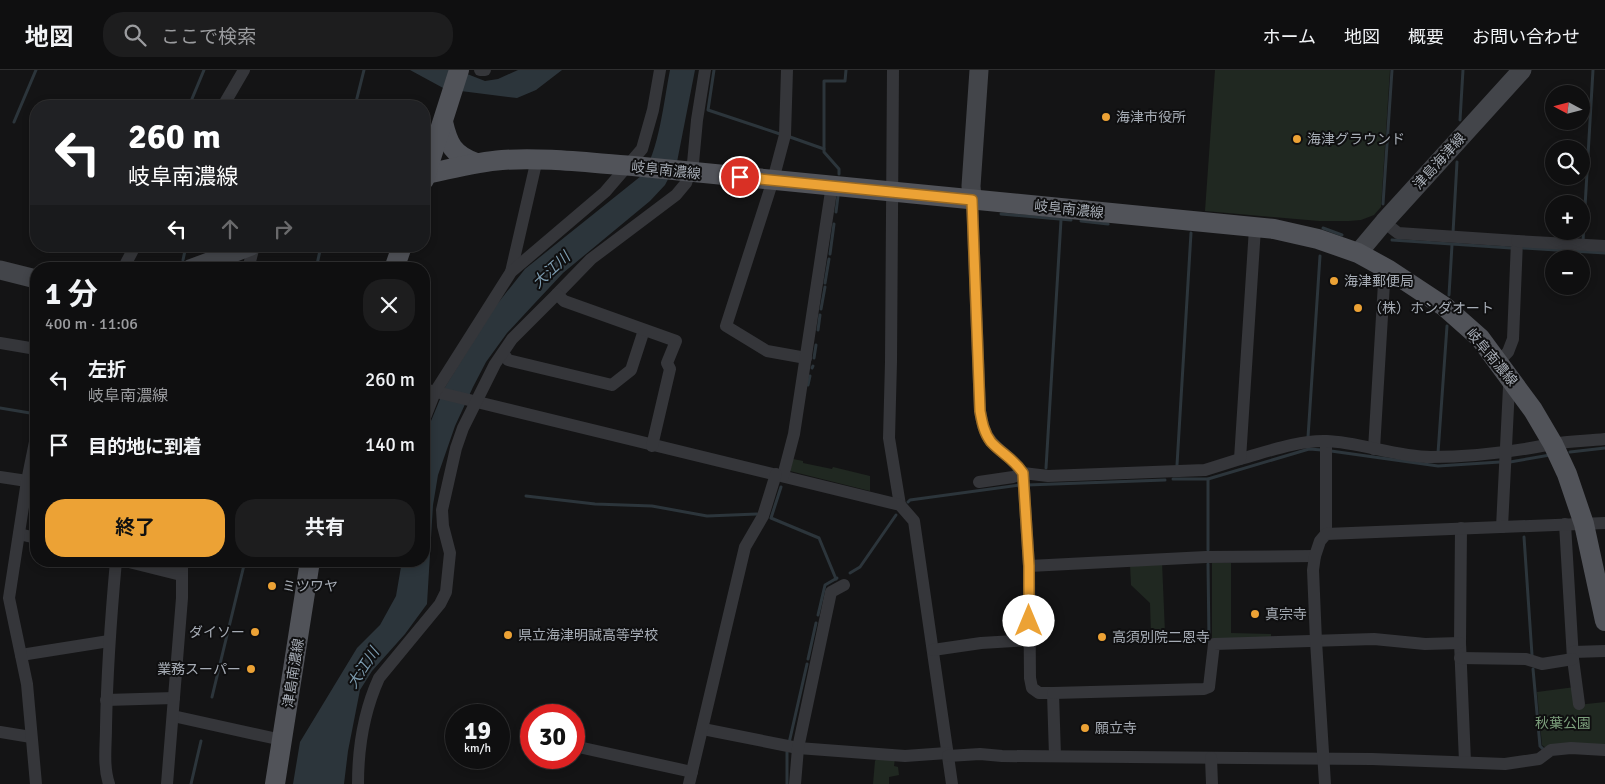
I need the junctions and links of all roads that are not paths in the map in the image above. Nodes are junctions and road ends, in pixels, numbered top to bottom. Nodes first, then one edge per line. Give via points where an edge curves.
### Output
1 (244, 70) edge
2 (459, 70) edge
3 (480, 70) edge
4 (485, 70) edge
5 (660, 70) edge
6 (706, 70) edge
7 (786, 70) edge
8 (893, 70) edge
9 (979, 70) edge
10 (1522, 70) edge
11 (226, 100) edge
12 (443, 122) junction
13 (537, 159) junction
14 (430, 160) edge
15 (476, 163) junction
16 (631, 166) junction
17 (687, 172) junction
18 (430, 175) edge
19 (773, 180) junction
20 (832, 186) junction
21 (892, 192) junction
22 (972, 200) junction
23 (1384, 222) junction
24 (1254, 228) junction
25 (1518, 241) junction
26 (1605, 246) edge
27 (236, 252) edge
28 (1358, 253) junction
29 (209, 262) edge
30 (0, 270) edge
31 (1389, 270) junction
32 (512, 272) junction
33 (30, 278) edge
34 (557, 294) junction
35 (644, 330) junction
36 (0, 343) edge
37 (30, 348) edge
38 (502, 353) junction
39 (806, 358) junction
40 (1498, 362) junction
41 (1512, 381) junction
42 (432, 392) edge
43 (474, 402) junction
44 (1605, 440) edge
45 (1326, 441) junction
46 (1553, 444) junction
47 (652, 446) junction
48 (1374, 449) junction
49 (1505, 452) junction
50 (1240, 459) junction
51 (30, 466) edge
52 (780, 475) junction
53 (0, 477) edge
54 (1023, 480) junction
55 (27, 481) junction
56 (979, 482) dead end
57 (900, 505) junction
58 (1605, 523) edge
59 (1574, 524) junction
60 (1502, 527) junction
61 (1461, 528) junction
62 (18, 534) junction
63 (1326, 534) junction
64 (30, 537) edge
65 (1315, 556) junction
66 (1029, 566) junction
67 (115, 567) edge
68 (147, 567) edge
69 (182, 567) edge
70 (309, 567) edge
71 (181, 576) junction
72 (844, 585) dead end
73 (5, 604) edge
74 (1605, 621) edge
75 (1029, 640) junction
76 (109, 641) junction
77 (1316, 641) junction
78 (1460, 643) junction
79 (933, 650) junction
80 (1605, 651) edge
81 (21, 655) junction
82 (1573, 656) junction
83 (1460, 658) junction
84 (1053, 693) junction
85 (174, 698) junction
86 (106, 700) junction
87 (1579, 704) dead end
88 (173, 716) junction
89 (703, 729) junction
90 (0, 732) edge
91 (31, 737) junction
92 (282, 740) junction
93 (798, 748) junction
94 (585, 749) edge
95 (1605, 750) edge
96 (948, 754) junction
97 (1055, 756) junction
98 (1211, 758) junction
99 (1323, 759) junction
100 (1465, 762) junction
101 (691, 778) edge
102 (36, 784) edge
103 (109, 784) edge
104 (167, 784) edge
105 (275, 784) edge
106 (358, 784) edge
107 (795, 784) edge
108 (952, 784) edge
109 (1212, 784) edge
110 (1325, 784) edge

1 - 11 street
2 - 12 main road, 岐阜南濃線
3 - 4 street
5 - 16 street via 642,149
6 - 17 street
7 - 19 street via 785,135
8 - 21 street
9 - 22 main road
10 - 23 main road, 津島海津線
12 - 14 main road, 岐阜南濃線
12 - 15 main road via 451,146 465,159
13 - 15 main road, 岐阜南濃線
13 - 16 main road, 岐阜南濃線
13 - 32 street
15 - 18 main road, 岐阜南濃線
16 - 17 main road, 岐阜南濃線
16 - 32 street
17 - 19 main road, 岐阜南濃線
17 - 34 street via 686,183 676,195 591,259
19 - 20 main road, 岐阜南濃線
19 - 39 street via 726,326 768,351
20 - 21 main road, 岐阜南濃線
20 - 39 street
21 - 22 main road, 岐阜南濃線
21 - 57 street via 889,438
22 - 24 main road, 岐阜南濃線
22 - 54 street via 983,428 991,441 1016,462
23 - 25 street via 1398,233
23 - 28 main road, 津島海津線
24 - 28 main road, 岐阜南濃線 via 1318,239
24 - 50 street
25 - 26 street
25 - 40 street via 1513,339 1508,352
27 - 29 main road
28 - 31 main road, 岐阜南濃線
30 - 33 main road
31 - 40 main road, 岐阜南濃線 via 1445,307 1480,338
31 - 48 street via 1384,283
32 - 42 street
34 - 35 street via 564,301
34 - 38 street
35 - 38 street via 631,370 612,385 508,360
35 - 47 street via 676,341 667,363 670,370
36 - 37 street
38 - 43 street
39 - 52 street via 794,434
40 - 41 main road, 岐阜南濃線
41 - 46 main road, 岐阜南濃線
41 - 49 street
42 - 43 street
43 - 47 street
43 - 106 street via 456,448 442,510 450,553 446,592 440,604 379,678 373,691 362,735
44 - 46 street
45 - 48 street
45 - 50 street via 1307,442
45 - 63 street
46 - 49 street
46 - 59 main road, 岐阜南濃線 via 1567,474
47 - 52 street
48 - 49 street via 1428,457
49 - 60 street
50 - 54 street via 1205,470 1048,476
51 - 55 street
52 - 57 street
52 - 89 street via 763,516 745,547
53 - 55 street
54 - 56 street via 1013,477
54 - 66 street
55 - 62 street
57 - 79 street via 914,521
58 - 59 street
59 - 60 street
59 - 74 main road, 岐阜南濃線
59 - 82 street
60 - 61 street
61 - 63 street
61 - 78 street
62 - 64 street
62 - 73 street via 9,598
63 - 65 street
65 - 66 street via 1206,557
65 - 77 street
66 - 75 street
67 - 76 street
68 - 71 street
69 - 71 street
70 - 92 main road, 津島南濃線
71 - 85 street
72 - 93 street via 831,592
73 - 81 street
75 - 79 street
75 - 84 street via 1032,688 1039,693
76 - 81 street
76 - 86 street
77 - 78 street via 1374,639 1425,644
77 - 84 street via 1214,644 1209,687 1204,689
77 - 99 street
78 - 83 street
79 - 96 street
80 - 82 street
81 - 91 street
82 - 83 street via 1542,664 1526,659
82 - 87 street
83 - 100 street
84 - 97 street
85 - 86 street
85 - 88 street
86 - 103 street via 105,772
88 - 92 street
88 - 104 street
89 - 93 street
89 - 101 street
90 - 91 street
91 - 102 street
92 - 105 main road, 津島南濃線
93 - 96 street via 905,756
93 - 107 street
94 - 101 street
95 - 100 street via 1551,750 1539,759 1505,764
96 - 97 street
96 - 108 street
97 - 98 street
98 - 99 street
98 - 109 street
99 - 100 street
99 - 110 street

